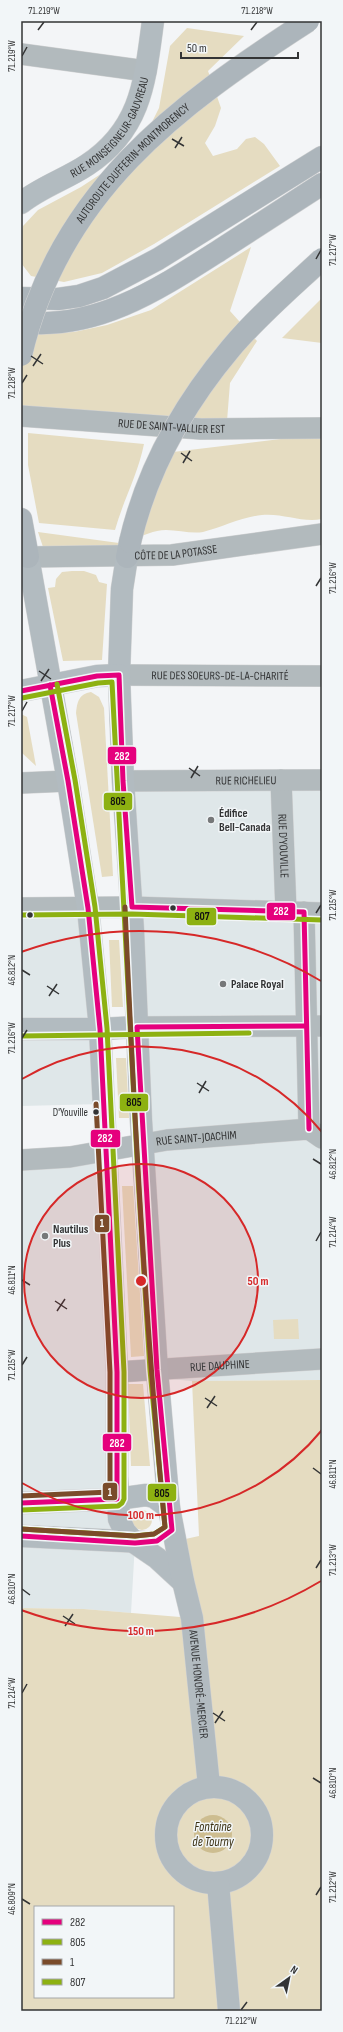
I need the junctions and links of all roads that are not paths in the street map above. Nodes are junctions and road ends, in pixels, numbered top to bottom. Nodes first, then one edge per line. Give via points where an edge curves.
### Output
1 (153, 21) edge
2 (308, 21) edge
3 (21, 54) edge
4 (146, 71) junction
5 (322, 157) edge
6 (322, 184) edge
7 (21, 203) edge
8 (322, 259) edge
9 (21, 298) edge
10 (21, 322) edge
11 (21, 356) edge
12 (21, 416) edge
13 (322, 428) edge
14 (22, 523) edge
15 (322, 534) edge
16 (128, 549) junction
17 (28, 557) junction
18 (119, 675) junction
19 (322, 676) edge
20 (50, 685) junction
21 (21, 692) edge
22 (281, 780) junction
23 (322, 780) edge
24 (68, 781) junction
25 (123, 781) junction
26 (21, 783) edge
27 (132, 907) junction
28 (21, 908) edge
29 (88, 908) junction
30 (304, 912) edge
31 (314, 1026) edge
32 (137, 1027) junction
33 (21, 1028) edge
34 (100, 1030) junction
35 (315, 1134) edge
36 (143, 1144) junction
37 (107, 1150) junction
38 (21, 1160) edge
39 (322, 1359) edge
40 (157, 1370) junction
41 (117, 1372) junction
42 (118, 1499) junction
43 (21, 1503) edge
44 (169, 1508) junction
45 (172, 1530) junction
46 (21, 1536) edge
47 (135, 1543) junction
48 (183, 1582) junction
49 (209, 1786) junction
50 (218, 1883) junction
51 (229, 2011) edge

1 - 4 main road, RUE MONSEIGNEUR-GAUVREAU
2 - 11 highway, AUTOROUTE DUFFERIN-MONTMORENCY, bridge via 201,94 114,174 75,226 53,264 26,333
3 - 4 street
4 - 7 main road, RUE MONSEIGNEUR-GAUVREAU via 142,92 130,120 110,146 86,166
5 - 9 highway via 158,259 103,288 79,296 58,299
6 - 10 highway via 148,295 95,316 68,322
8 - 16 highway, bridge via 256,322 201,385 162,450
12 - 13 street, RUE DE SAINT-VALLIER EST via 201,429
14 - 17 highway
15 - 16 street, CÔTE DE LA POTASSE via 172,555
16 - 17 street, CÔTE DE LA POTASSE
16 - 18 main road, AVENUE HONORÉ-MERCIER via 122,589
17 - 20 main road
18 - 19 street, RUE DES SOEURS-DE-LA-CHARITÉ
18 - 20 main road via 97,676
18 - 25 main road, AVENUE HONORÉ-MERCIER
20 - 21 main road
20 - 24 main road
22 - 23 street, RUE RICHELIEU
22 - 25 street, RUE RICHELIEU
22 - 30 street, RUE D'YOUVILLE
24 - 26 street
24 - 29 main road
25 - 27 main road, AVENUE HONORÉ-MERCIER
27 - 29 street
27 - 30 street
27 - 32 main road, AVENUE HONORÉ-MERCIER
28 - 29 street
29 - 34 main road
30 - 31 street, RUE D'YOUVILLE
31 - 32 street
31 - 35 street, RUE D'YOUVILLE
32 - 34 main road
32 - 36 main road, AVENUE HONORÉ-MERCIER
33 - 34 main road
34 - 37 main road
35 - 36 street, RUE SAINT-JOACHIM via 167,1140
36 - 37 street, RUE SAINT-JOACHIM
36 - 40 main road, AVENUE HONORÉ-MERCIER
37 - 38 street, RUE SAINT-JOACHIM via 70,1157
37 - 41 main road
39 - 40 street, RUE DAUPHINE
40 - 41 street, RUE DAUPHINE
40 - 44 main road, AVENUE HONORÉ-MERCIER
41 - 42 main road
42 - 43 main road
42 - 44 main road via 154,1496
42 - 47 main road via 119,1519 125,1532
44 - 45 main road, AVENUE HONORÉ-MERCIER
45 - 47 main road via 157,1541
45 - 48 main road, AVENUE HONORÉ-MERCIER
46 - 47 main road
47 - 48 main road via 157,1558
48 - 49 main road, AVENUE HONORÉ-MERCIER via 192,1618
49 - 50 main road via 194,1790 176,1805 166,1825 166,1841 170,1855 178,1867 190,1877 203,1882
49 - 50 main road via 223,1787 248,1800 256,1811 262,1828 258,1856 248,1870 234,1879
50 - 51 main road

